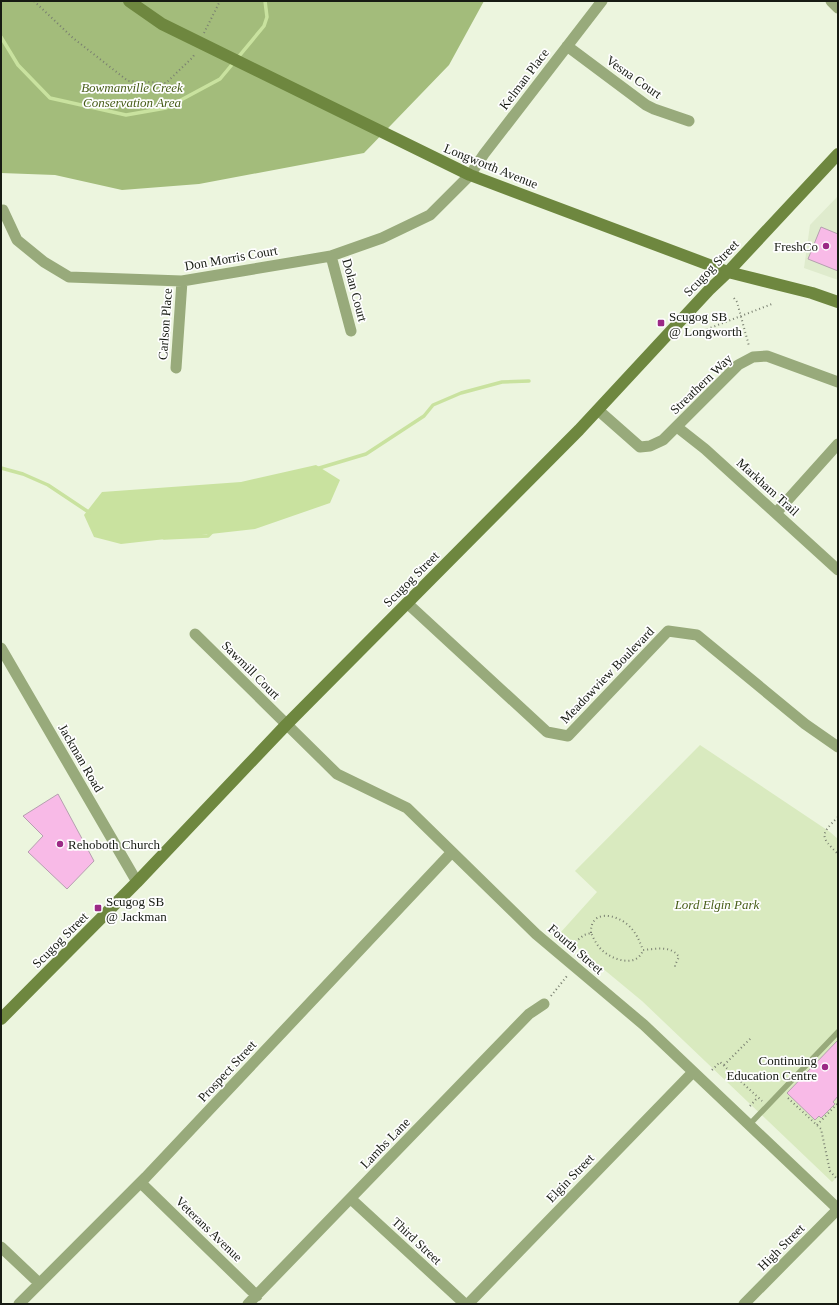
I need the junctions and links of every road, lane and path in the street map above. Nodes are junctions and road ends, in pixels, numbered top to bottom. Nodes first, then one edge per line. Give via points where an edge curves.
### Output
1 (34, 1) edge
2 (129, 1) edge
3 (220, 1) edge
4 (602, 1) edge
5 (831, 1) edge
6 (838, 8) edge
7 (203, 37) dead end
8 (567, 46) junction
9 (196, 50) dead end
10 (688, 122) dead end
11 (838, 154) edge
12 (470, 175) junction
13 (3, 210) dead end
14 (331, 256) junction
15 (728, 272) junction
16 (182, 281) junction
17 (734, 298) dead end
18 (838, 302) edge
19 (772, 304) dead end
20 (741, 316) junction
21 (351, 331) dead end
22 (692, 336) dead end
23 (752, 357) junction
24 (176, 368) dead end
25 (838, 382) edge
26 (598, 410) junction
27 (677, 427) junction
28 (838, 444) edge
29 (776, 513) junction
30 (838, 570) edge
31 (407, 603) junction
32 (195, 634) dead end
33 (1, 648) edge
34 (286, 725) junction
35 (838, 747) edge
36 (838, 817) edge
37 (452, 852) junction
38 (838, 854) edge
39 (138, 882) junction
40 (591, 933) junction
41 (642, 950) junction
42 (561, 955) junction
43 (574, 967) junction
44 (675, 968) dead end
45 (544, 1004) joint
46 (2, 1018) edge
47 (838, 1032) edge
48 (752, 1037) dead end
49 (724, 1065) junction
50 (712, 1070) dead end
51 (693, 1072) junction
52 (781, 1091) junction
53 (758, 1097) junction
54 (838, 1103) edge
55 (767, 1105) junction
56 (750, 1106) dead end
57 (749, 1125) junction
58 (817, 1125) junction
59 (838, 1180) edge
60 (141, 1183) junction
61 (351, 1199) junction
62 (838, 1209) edge
63 (1, 1247) edge
64 (39, 1284) junction
65 (257, 1296) junction
66 (22, 1303) edge
67 (248, 1304) edge
68 (465, 1304) edge
69 (468, 1304) edge
70 (744, 1304) edge

1 - 9 path via 73,38 128,81 166,83 193,57
2 - 12 street, Longworth Avenue via 162,24
3 - 7 path
4 - 8 street, Kelman Place
5 - 6 street
8 - 10 street, Vesna Court via 646,105
8 - 12 street, Kelman Place
11 - 15 street, Scugog Street
12 - 14 street, Don Morris Court via 430,215 382,238
12 - 15 street, Longworth Avenue
13 - 16 street, Don Morris Court via 17,240 44,262 69,277
14 - 16 street, Don Morris Court
14 - 21 street, Dolan Court
15 - 18 street, Longworth Avenue
15 - 26 street, Scugog Street
16 - 24 street, Carlson Place
17 - 20 path
19 - 20 path
20 - 22 path
20 - 23 path
23 - 25 street, Streathern Way via 767,356
23 - 27 street, Streathern Way via 738,365
26 - 27 street, Streathern Way via 640,447 663,440
26 - 31 street, Scugog Street
27 - 29 street, Markham Trail
28 - 29 street
29 - 30 street, Markham Trail
31 - 34 street, Scugog Street
31 - 35 street, Meadowview Boulevard via 547,732 568,736 668,631 697,636 805,724
32 - 34 street, Sawmill Court
33 - 39 street, Jackman Road
34 - 37 street, Fourth Street via 337,774 407,808
34 - 39 street, Scugog Street
36 - 38 path via 824,832 824,836
37 - 42 street, Fourth Street
37 - 60 street, Prospect Street
39 - 46 street, Scugog Street
40 - 41 path via 598,946 617,960 635,960
40 - 41 path via 592,924 597,917 610,917 627,924 636,934
40 - 42 path via 577,940
41 - 44 path via 663,948 674,951 680,957
42 - 43 street, Fourth Street
43 - 45 path
43 - 51 street, Fourth Street via 644,1025
45 - 61 street, Lambs Lane via 529,1014
47 - 52 lane
48 - 49 path
49 - 50 path via 720,1062
49 - 53 path
51 - 57 street, Fourth Street
51 - 69 street, Elgin Street
52 - 55 lane
52 - 58 path
53 - 55 path
53 - 56 path
54 - 58 path
55 - 57 lane
57 - 62 street, Fourth Street
58 - 59 path via 821,1129 830,1171
60 - 64 street, Prospect Street
60 - 65 street, Veterans Avenue
61 - 65 street, Lambs Lane
61 - 68 street, Third Street
62 - 70 street, High Street
63 - 64 street
64 - 66 street, Prospect Street
65 - 67 street, Lambs Lane

